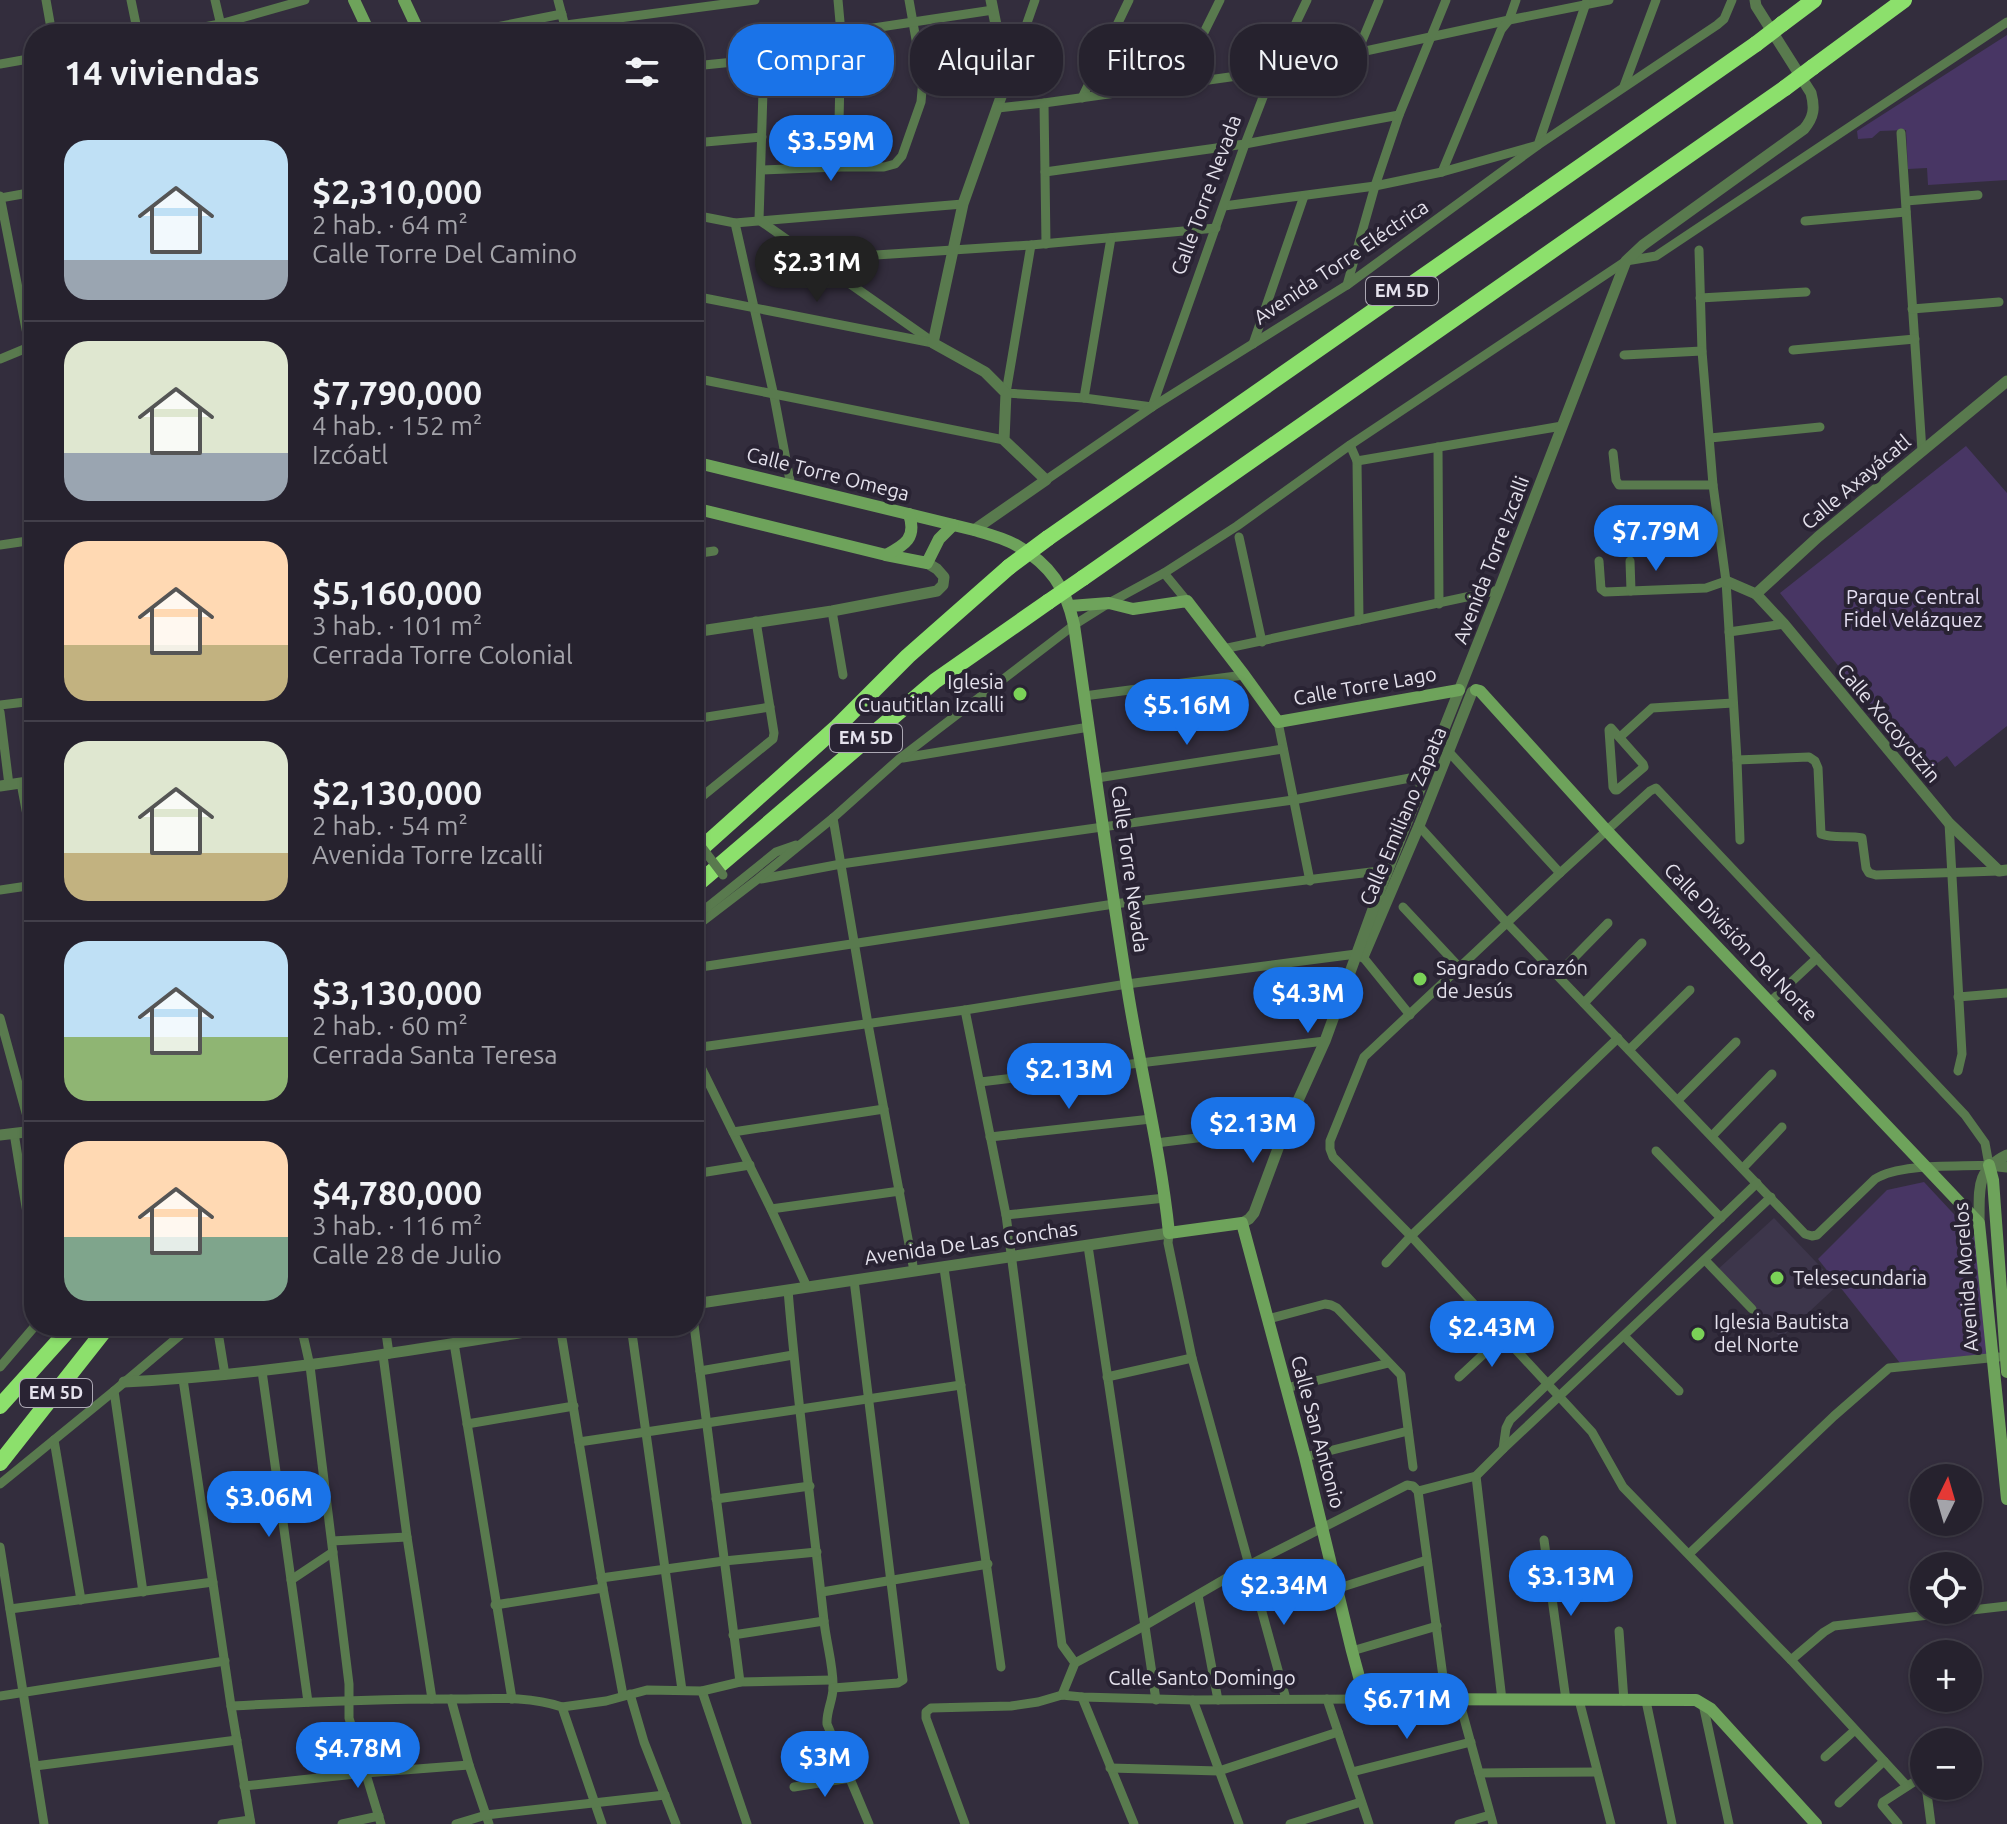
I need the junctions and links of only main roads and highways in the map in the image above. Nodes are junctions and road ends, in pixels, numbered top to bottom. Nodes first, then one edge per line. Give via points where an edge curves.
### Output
1 (354, 0) edge
2 (404, 0) edge
3 (1814, 0) edge
4 (1904, 0) edge
5 (365, 24) edge
6 (415, 24) edge
7 (704, 464) edge
8 (704, 510) edge
9 (909, 514) junction
10 (953, 525) junction
11 (974, 530) joint
12 (886, 555) junction
13 (1070, 606) junction
14 (1459, 690) road end
15 (1476, 690) road end
16 (704, 846) edge
17 (704, 878) edge
18 (1989, 1165) road end
19 (1247, 1219) joint
20 (1979, 1223) joint
21 (1169, 1233) joint
22 (2004, 1322) edge
23 (63, 1336) edge
24 (100, 1336) edge
25 (1999, 1357) edge
26 (2007, 1372) edge
27 (0, 1406) edge
28 (2, 1462) edge
29 (2007, 1499) edge
30 (1365, 1699) joint
31 (1816, 1824) edge

1 - 5 main road
2 - 6 main road
3 - 16 highway, EM 5D, bridge via 1009,567
4 - 17 highway, EM 5D, bridge via 935,681
7 - 9 main road, Calle Torre Omega
8 - 12 main road
9 - 10 main road, Calle Torre Omega
9 - 12 main road via 909,539
10 - 11 main road, Calle Torre Omega
10 - 12 main road via 927,563
11 - 13 main road, Calle Torre Nevada via 1015,544 1045,565
13 - 14 main road, Calle Torre Lago via 1109,603 1133,609 1187,601 1278,722
13 - 21 main road, Calle Torre Nevada
15 - 20 main road, Calle División Del Norte
18 - 22 main road, Avenida Morelos
19 - 21 main road, Avenida De Las Conchas
19 - 30 main road, Calle San Antonio
20 - 25 main road, Avenida Morelos
22 - 25 main road, Avenida Morelos
23 - 27 highway, EM 5D
24 - 28 highway, EM 5D
25 - 26 main road, Avenida Morelos
25 - 29 main road, Avenida Morelos
30 - 31 main road, Calle Santo Domingo via 1696,1700 1711,1709

